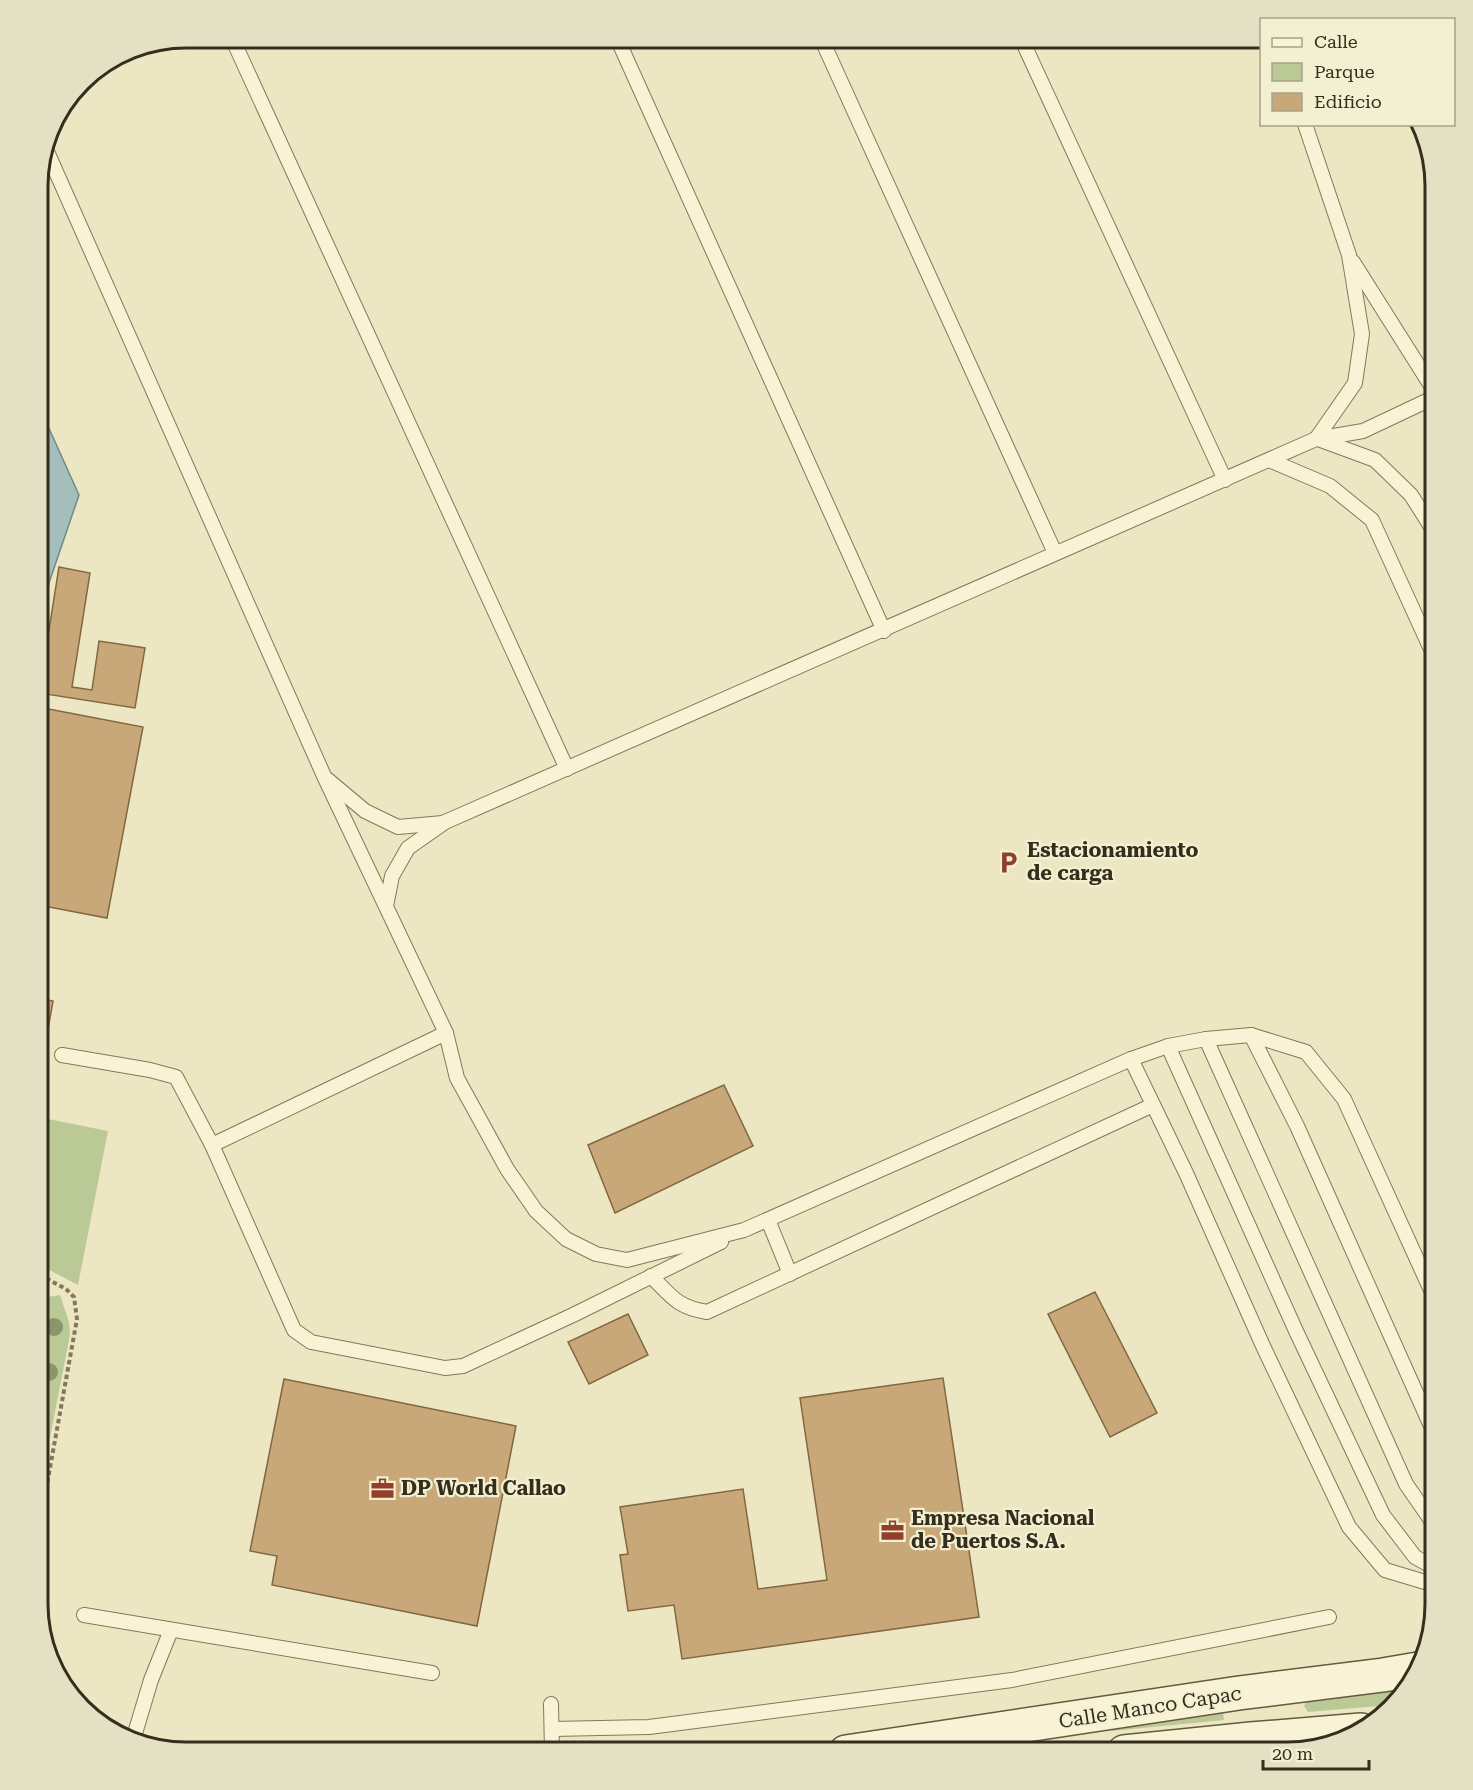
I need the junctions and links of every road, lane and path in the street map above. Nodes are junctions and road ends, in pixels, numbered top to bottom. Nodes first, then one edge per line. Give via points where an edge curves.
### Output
1 (237, 48) edge
2 (622, 48) edge
3 (825, 48) edge
4 (1026, 48) edge
5 (1306, 126) edge
6 (51, 160) edge
7 (1349, 255) junction
8 (1425, 375) edge
9 (1425, 402) edge
10 (1317, 439) junction
11 (1269, 460) junction
12 (1225, 480) junction
13 (1425, 516) edge
14 (1055, 553) junction
15 (884, 631) junction
16 (1425, 634) edge
17 (567, 769) junction
18 (324, 776) junction
19 (445, 822) junction
20 (386, 906) junction
21 (446, 1033) junction
22 (1251, 1035) junction
23 (1206, 1039) junction
24 (1168, 1046) junction
25 (62, 1055) dead end
26 (1131, 1059) junction
27 (1153, 1105) junction
28 (212, 1144) junction
29 (768, 1220) junction
30 (744, 1230) junction
31 (790, 1274) junction
32 (1425, 1275) edge
33 (651, 1276) junction
34 (48, 1279) edge
35 (1425, 1410) edge
36 (49, 1471) joint
37 (48, 1477) edge
38 (1425, 1511) edge
39 (1425, 1562) edge
40 (1425, 1582) edge
41 (84, 1615) dead end
42 (1329, 1617) dead end
43 (171, 1630) junction
44 (1408, 1671) edge
45 (432, 1673) dead end
46 (1239, 1693) junction
47 (551, 1704) dead end
48 (552, 1729) junction
49 (135, 1732) edge
50 (1339, 1732) edge
51 (1251, 1739) junction
52 (552, 1742) edge
53 (913, 1742) edge
54 (1222, 1742) edge

1 - 17 lane
2 - 15 lane
3 - 14 lane
4 - 12 lane
5 - 7 lane
6 - 18 lane
7 - 8 lane
7 - 10 lane via 1362,334 1355,383
9 - 10 lane via 1363,431
10 - 11 lane
10 - 13 lane via 1376,460 1411,495
11 - 12 lane
11 - 16 lane via 1330,486 1372,520
12 - 14 lane
14 - 15 lane
15 - 17 lane
17 - 19 lane
18 - 19 lane via 365,812 398,826
18 - 20 lane
19 - 20 lane via 408,848 392,876
20 - 21 lane
21 - 28 lane
21 - 30 lane via 457,1078 507,1169 536,1211 566,1239 596,1254 627,1260
22 - 23 lane
22 - 32 lane via 1306,1052 1344,1099
22 - 35 lane via 1298,1126
23 - 24 lane
23 - 38 lane via 1406,1484
24 - 26 lane
24 - 39 lane via 1383,1515 1415,1557
25 - 28 lane via 176,1077
26 - 27 lane
26 - 29 lane
27 - 31 lane
27 - 40 lane via 1349,1527 1385,1570
28 - 33 lane via 294,1330 311,1342 444,1368 463,1366
29 - 30 lane
29 - 31 lane
30 - 33 lane
31 - 33 lane via 707,1312 679,1304
34 - 36 path via 74,1297 77,1319
36 - 37 path
41 - 43 lane
42 - 48 lane via 1011,1680 649,1726
43 - 45 lane
43 - 49 lane
44 - 46 main road, Calle Manco Capac
46 - 51 main road
46 - 53 main road, Calle Manco Capac
47 - 48 lane
48 - 52 lane
50 - 51 main road, Calle Manco Capac
51 - 54 main road, Calle Manco Capac

